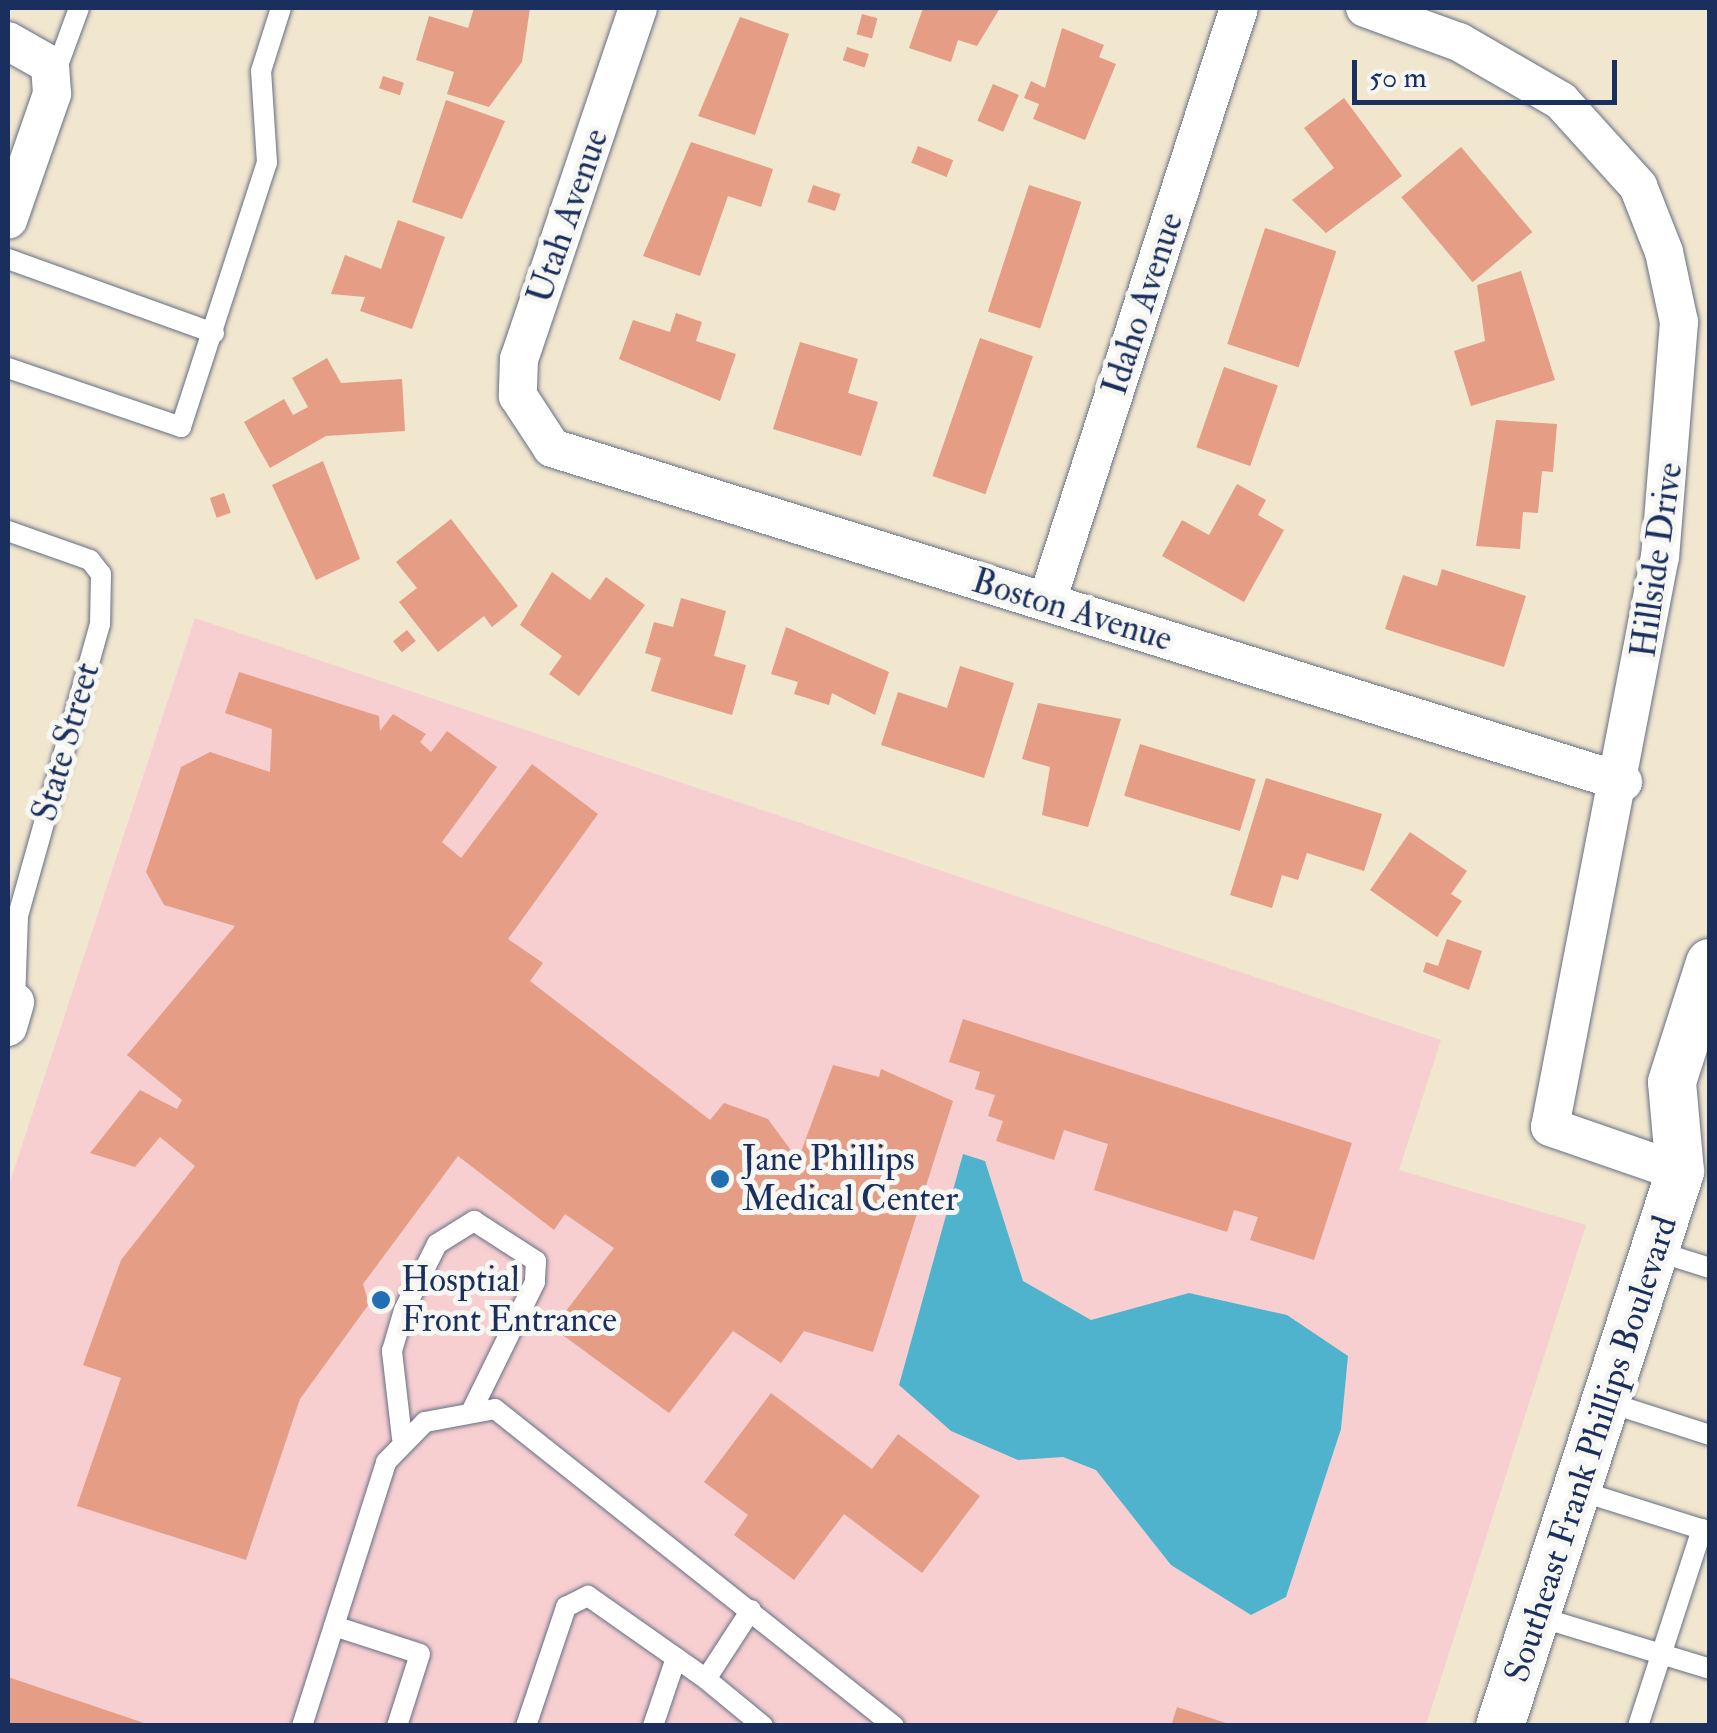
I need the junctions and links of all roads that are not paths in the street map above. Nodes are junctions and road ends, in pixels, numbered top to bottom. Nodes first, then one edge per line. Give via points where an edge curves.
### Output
1 (79, 8) edge
2 (280, 8) edge
3 (638, 8) edge
4 (1239, 8) edge
5 (1365, 8) edge
6 (8, 41) edge
7 (52, 83) junction
8 (21, 138) edge
9 (8, 220) edge
10 (8, 259) edge
11 (214, 333) junction
12 (8, 368) edge
13 (530, 425) joint
14 (8, 532) edge
15 (1047, 601) junction
16 (1623, 782) junction
17 (1710, 963) edge
18 (10, 1010) edge
19 (1695, 1157) edge
20 (1656, 1251) junction
21 (1710, 1268) edge
22 (1607, 1402) junction
23 (472, 1410) junction
24 (1710, 1435) edge
25 (402, 1438) junction
26 (1578, 1490) junction
27 (1706, 1530) edge
28 (752, 1610) junction
29 (1536, 1616) junction
30 (334, 1626) junction
31 (1661, 1654) junction
32 (676, 1658) junction
33 (1710, 1669) edge
34 (706, 1679) junction
35 (302, 1726) edge
36 (397, 1726) edge
37 (526, 1726) edge
38 (653, 1726) edge
39 (762, 1726) edge
40 (894, 1726) edge
41 (1500, 1726) edge
42 (1638, 1726) edge

1 - 7 lane
2 - 11 lane via 260,71 267,163
3 - 13 street, Utah Avenue via 519,359 518,396
4 - 15 street, Idaho Avenue
5 - 16 street, Hillside Drive via 1458,42 1561,101 1638,186 1664,252 1679,322 1674,446
6 - 7 street via 50,65
7 - 8 street
8 - 9 street
10 - 11 lane
11 - 12 lane via 182,427
13 - 15 street, Boston Avenue via 578,460
14 - 18 lane, State Street via 90,560 102,574 96,638 18,916
15 - 16 street, Boston Avenue
16 - 19 street, Hillside Drive via 1550,1127
17 - 19 street, Southeast Frank Phillips Boulevard via 1672,1082
19 - 20 street, Southeast Frank Phillips Boulevard
20 - 21 lane
20 - 22 street, Southeast Frank Phillips Boulevard
22 - 24 lane
22 - 26 street, Southeast Frank Phillips Boulevard
23 - 25 lane
23 - 25 lane via 536,1282 536,1261 474,1222 438,1244 404,1310 392,1352
23 - 28 lane via 496,1410
25 - 30 lane
26 - 27 lane
26 - 29 street, Southeast Frank Phillips Boulevard
27 - 31 lane
28 - 34 lane
28 - 40 lane
29 - 31 lane
29 - 41 street, Southeast Frank Phillips Boulevard
30 - 35 lane
30 - 36 lane via 420,1654
31 - 33 lane
31 - 42 lane
32 - 34 lane
32 - 37 lane via 588,1596 566,1607
32 - 38 lane
34 - 39 lane

